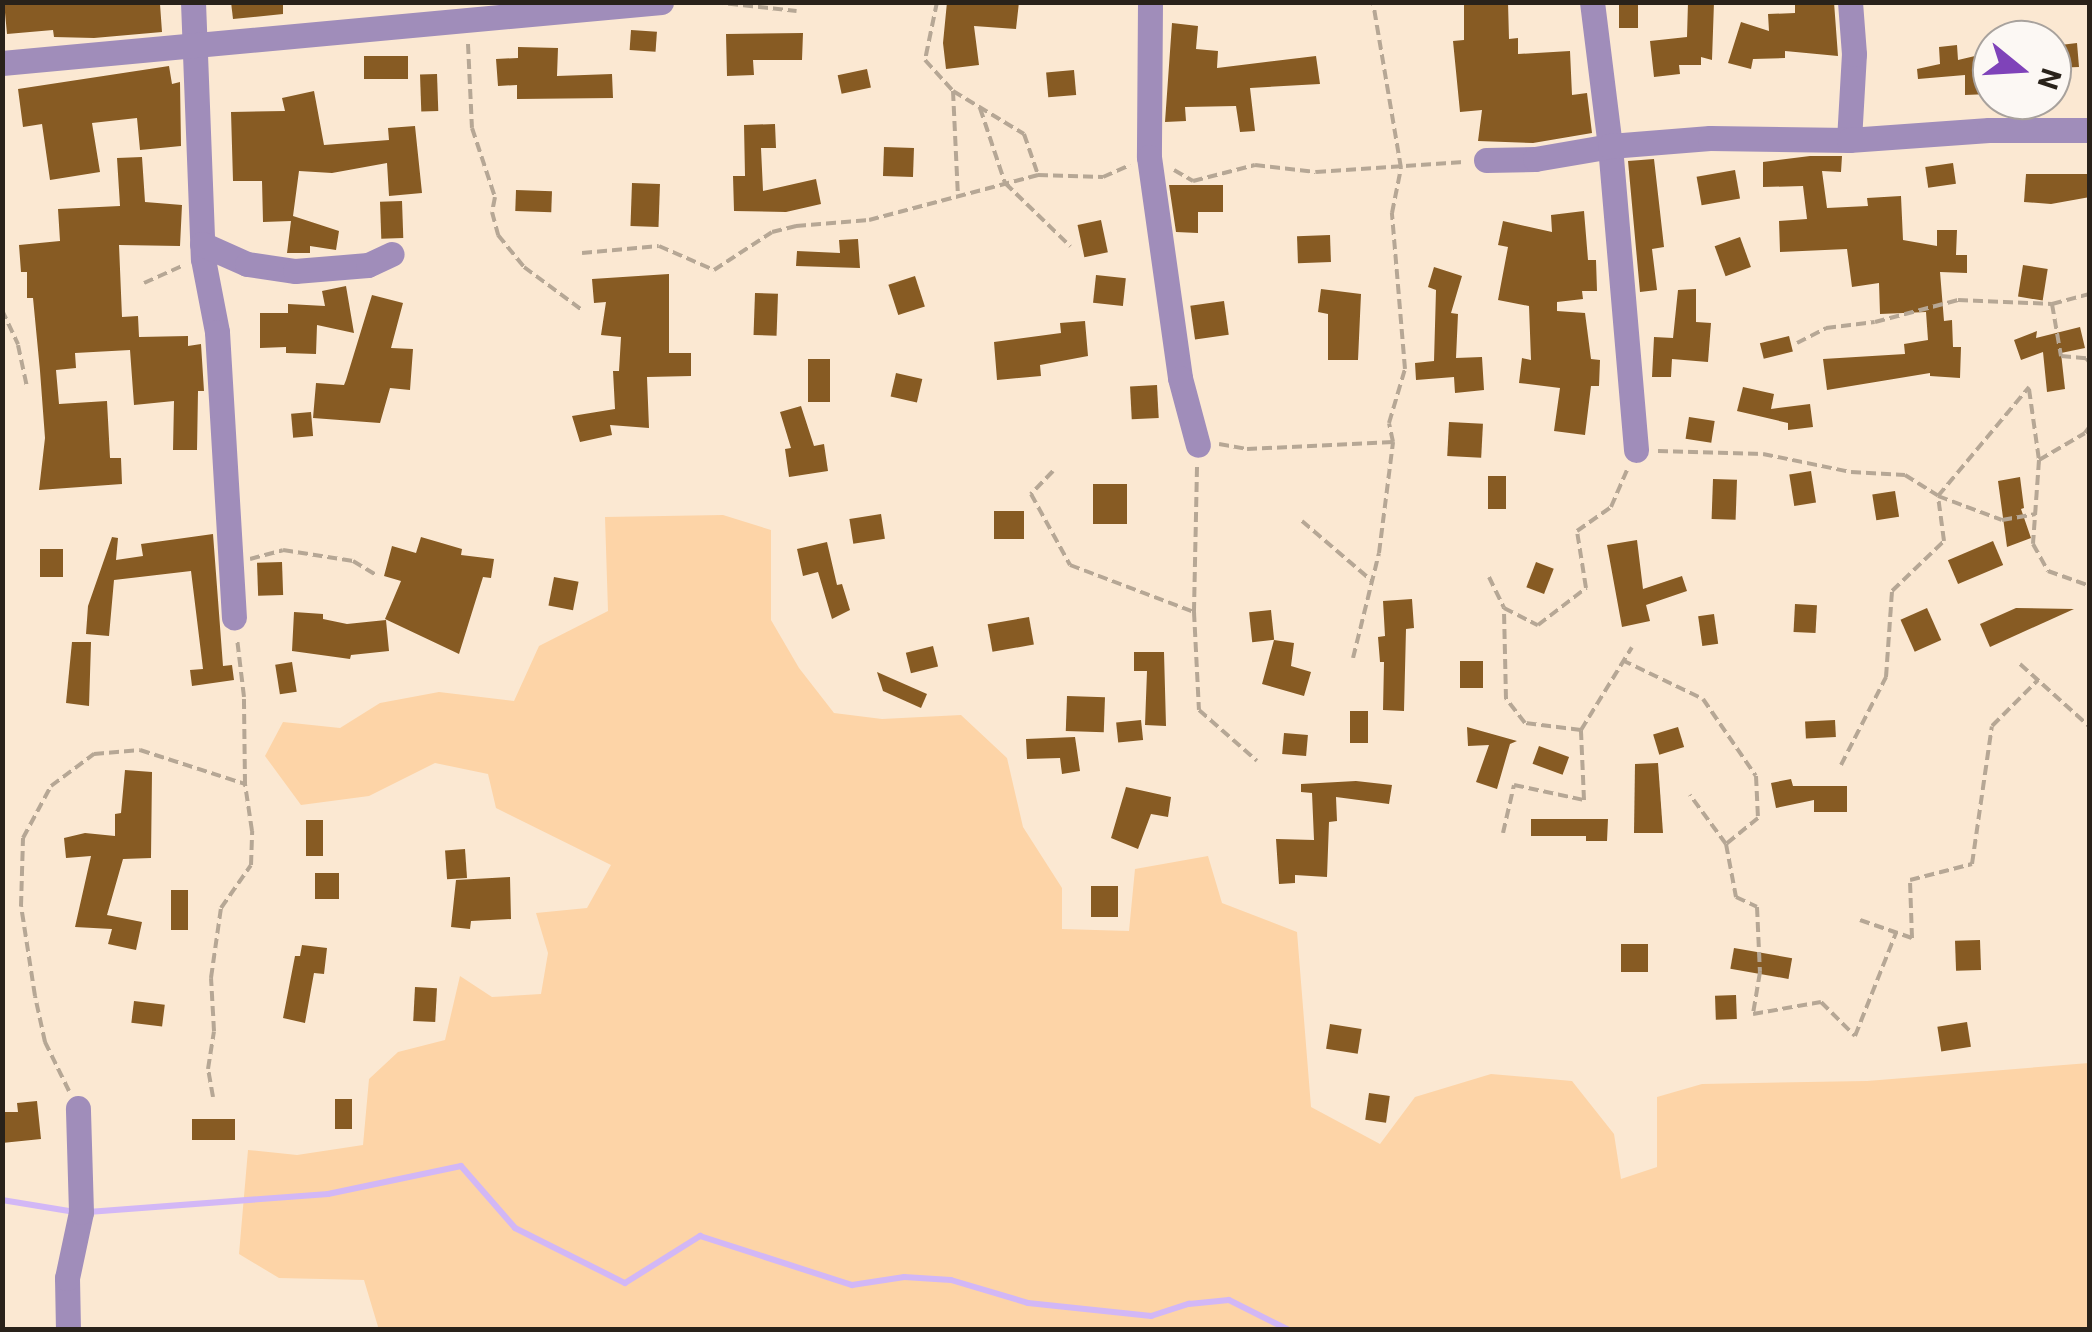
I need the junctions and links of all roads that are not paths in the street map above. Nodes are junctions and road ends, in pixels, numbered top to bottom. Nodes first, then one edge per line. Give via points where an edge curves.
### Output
1 (193, 2) edge
2 (661, 2) edge
3 (1150, 2) edge
4 (1592, 2) edge
5 (1850, 2) edge
6 (457, 16) edge
7 (196, 48) junction
8 (2, 63) edge
9 (2090, 130) edge
10 (1850, 140) junction
11 (1610, 146) junction
12 (1486, 160) road end
13 (202, 251) junction
14 (392, 254) dead end
15 (1198, 445) road end
16 (1636, 450) road end
17 (234, 617) road end
18 (78, 1108) road end
19 (68, 1330) edge

1 - 7 street
2 - 6 street
3 - 15 street via 1149,156 1180,378
4 - 11 street
5 - 10 street
6 - 7 street
7 - 8 street
7 - 13 street
9 - 10 street
10 - 11 street via 1710,138
11 - 12 street
11 - 16 street
13 - 14 street via 296,271 368,265
13 - 17 street via 217,332
18 - 19 street via 81,1212 67,1278

